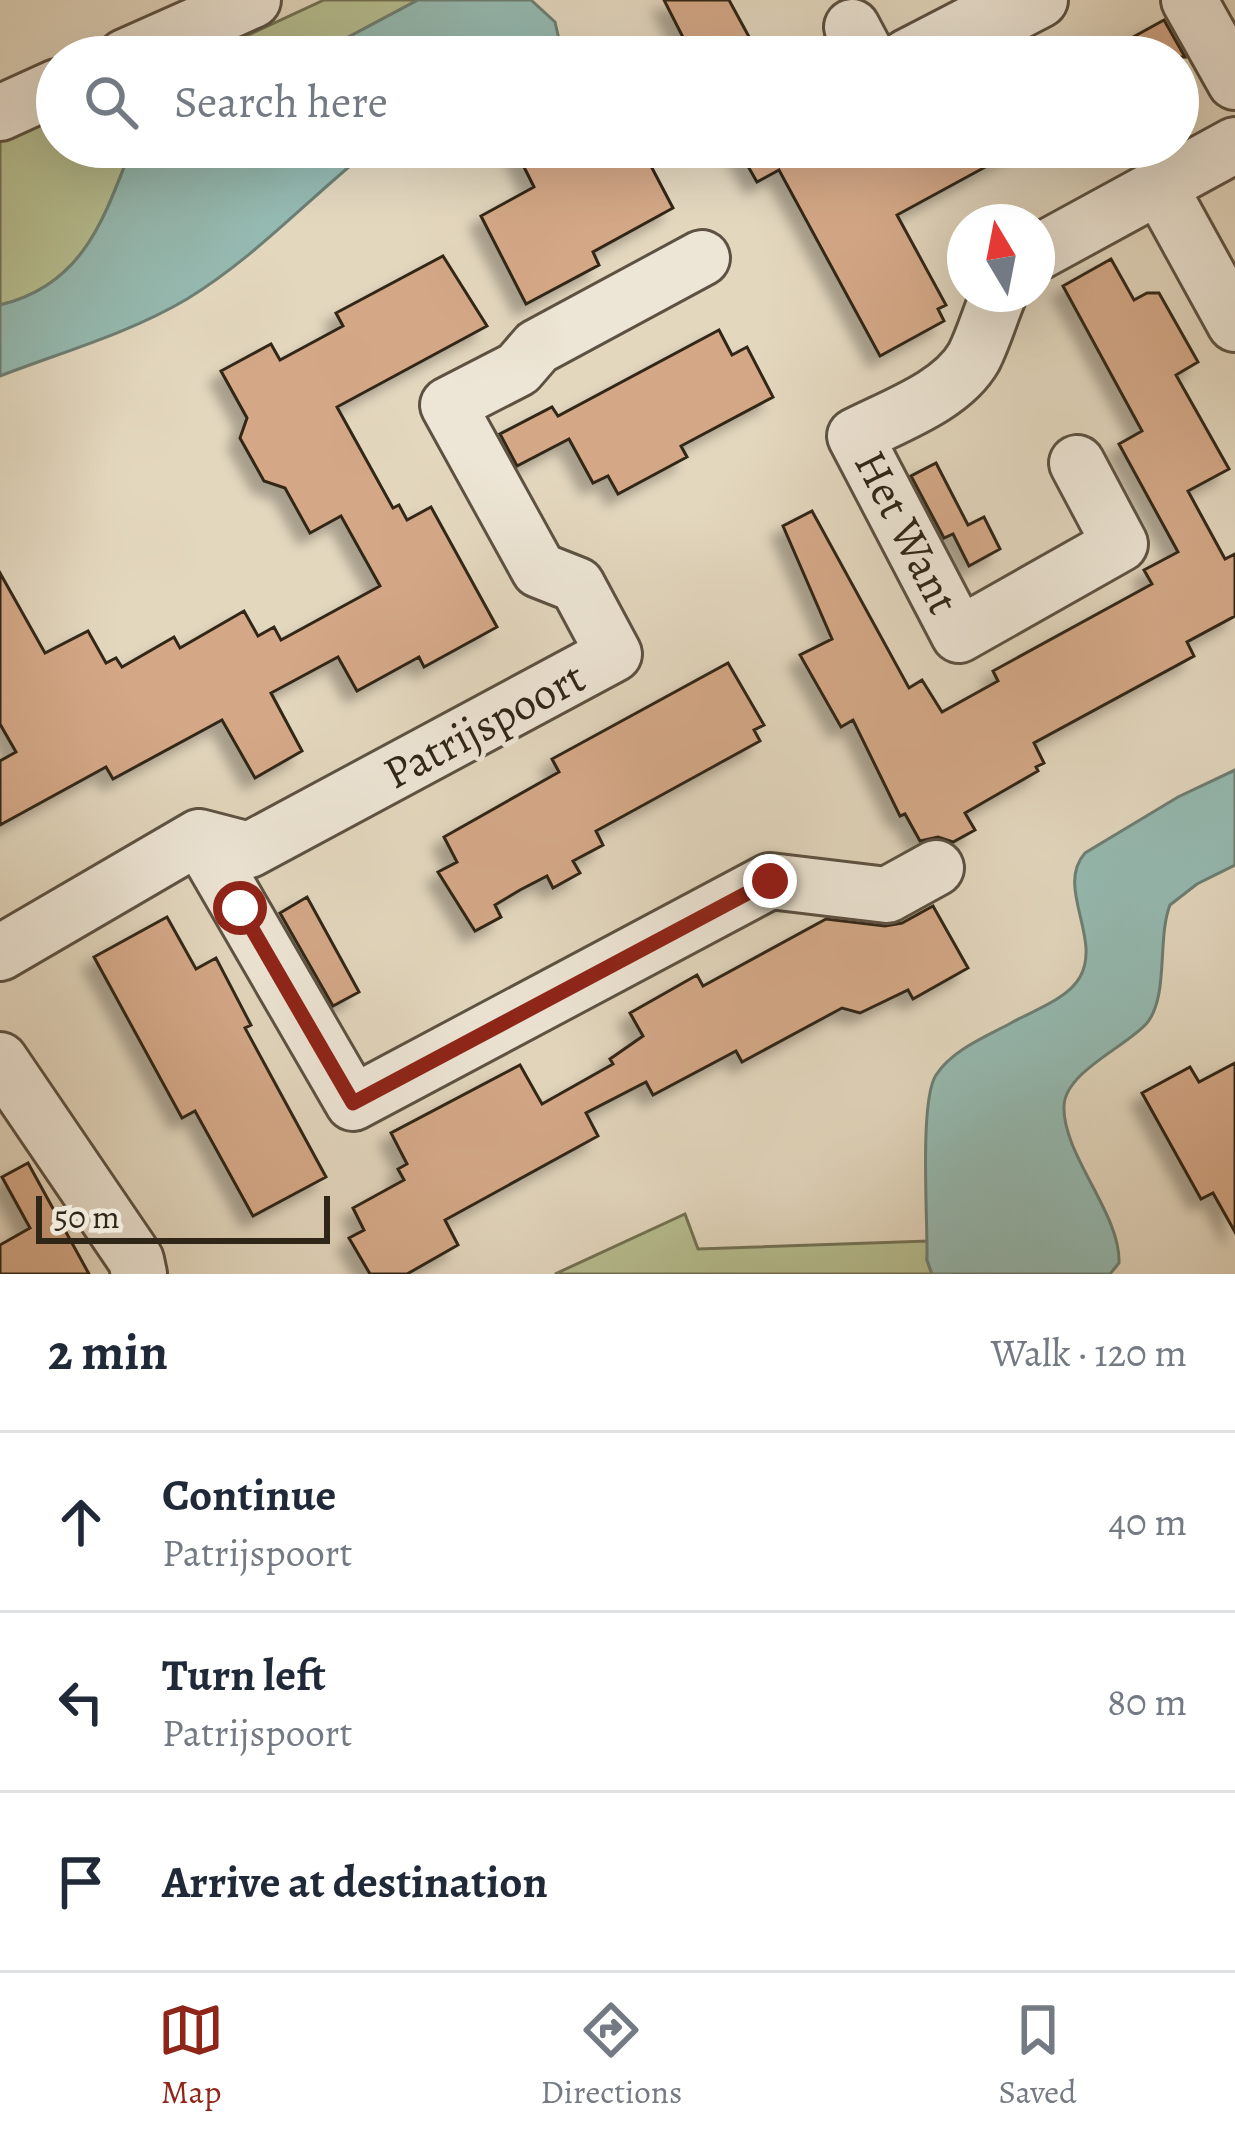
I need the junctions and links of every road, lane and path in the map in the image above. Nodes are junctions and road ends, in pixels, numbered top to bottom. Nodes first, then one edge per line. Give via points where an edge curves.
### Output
1 (253, 0) edge
2 (1040, 0) edge
3 (1190, 0) edge
4 (172, 36) edge
5 (948, 36) edge
6 (1235, 82) edge
7 (36, 97) edge
8 (0, 113) edge
9 (1235, 145) edge
10 (1199, 164) edge
11 (1192, 168) edge
12 (1159, 186) junction
13 (1055, 243) edge
14 (702, 258) dead end
15 (992, 312) edge
16 (1235, 324) edge
17 (1077, 464) dead end
18 (199, 837) junction
19 (936, 868) dead end
20 (0, 953) edge
21 (4, 1074) edge
22 (139, 1274) edge

1 - 4 street
2 - 5 street
3 - 6 street
7 - 8 street
9 - 10 street
11 - 12 street
12 - 13 street
12 - 16 street
14 - 18 street, Patrijspoort via 537,347 518,368 448,406 539,570 577,585 614,655 249,850
15 - 17 street, Het Want via 961,374 855,436 959,635 1120,544
18 - 19 street via 353,1103 770,881 887,895
18 - 20 street
21 - 22 street

